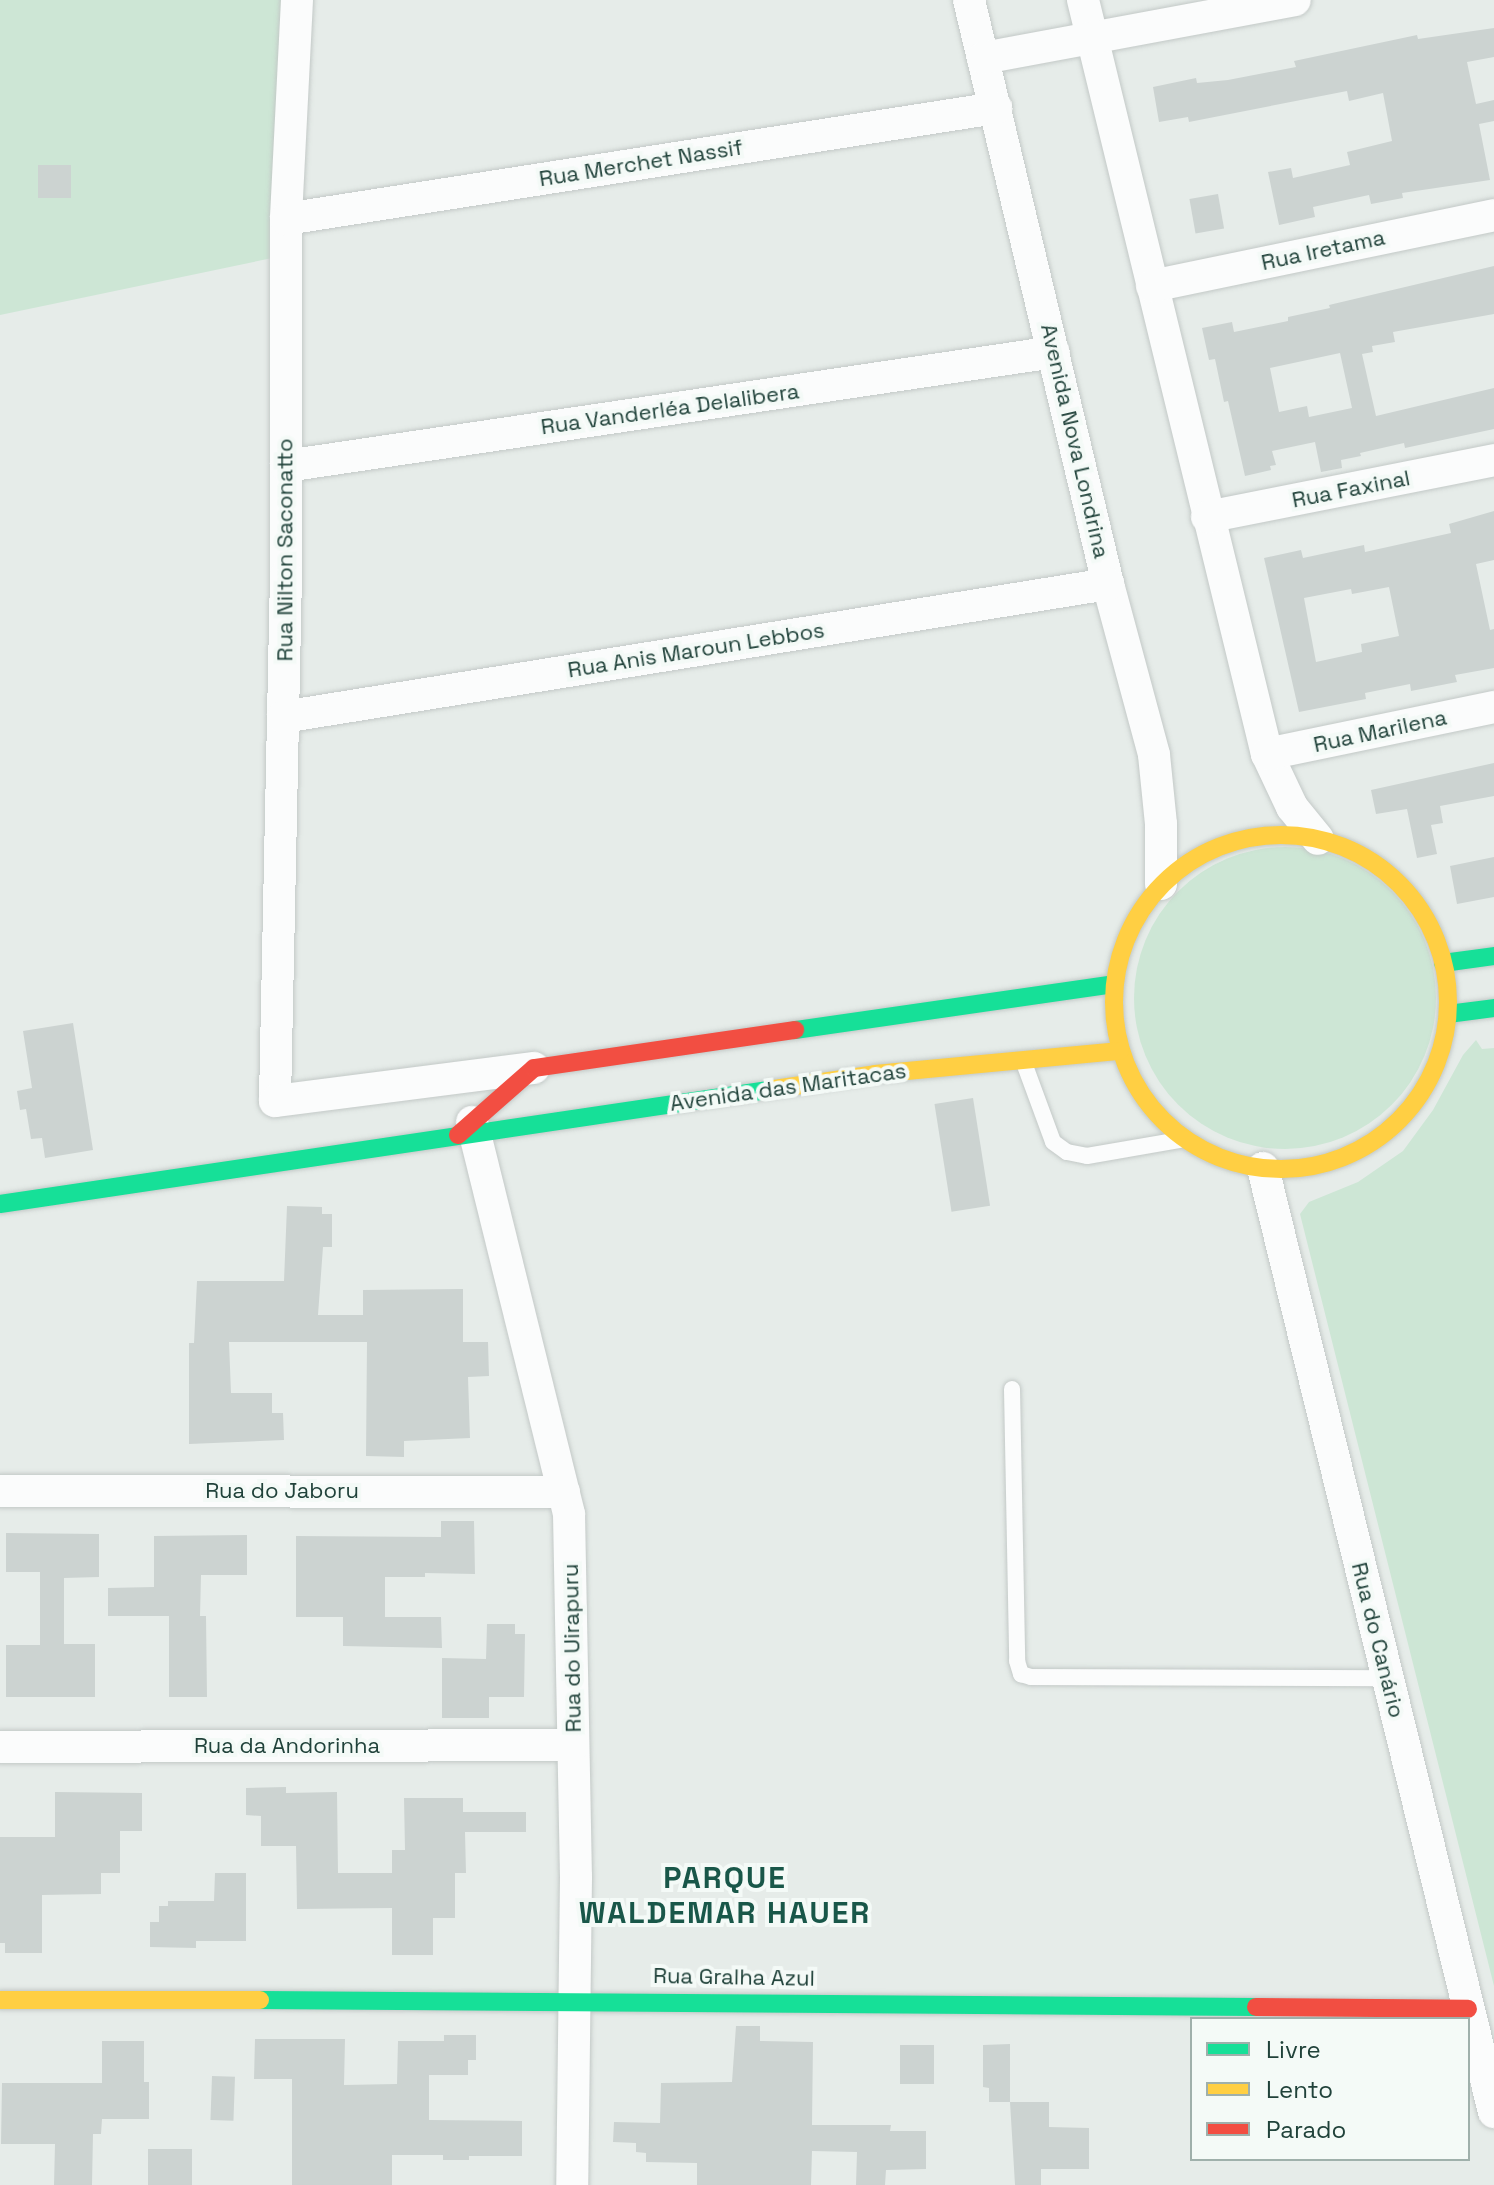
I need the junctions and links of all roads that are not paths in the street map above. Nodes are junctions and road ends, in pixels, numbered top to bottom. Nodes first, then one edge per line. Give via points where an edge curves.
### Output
1 (297, 0) edge
2 (969, 0) edge
3 (1083, 0) edge
4 (1295, 0) edge
5 (1093, 40) junction
6 (983, 58) junction
7 (996, 108) junction
8 (1494, 215) edge
9 (286, 219) junction
10 (1152, 286) junction
11 (1054, 352) junction
12 (1494, 460) edge
13 (286, 466) junction
14 (1207, 517) junction
15 (1108, 584) junction
16 (1494, 707) edge
17 (283, 717) junction
18 (1267, 754) junction
19 (1318, 839) junction
20 (1161, 884) junction
21 (1494, 956) edge
22 (1443, 963) junction
23 (1114, 984) junction
24 (1494, 1008) edge
25 (1448, 1014) junction
26 (1120, 1051) junction
27 (1022, 1058) junction
28 (534, 1068) junction
29 (468, 1130) junction
30 (1185, 1139) junction
31 (1263, 1168) junction
32 (0, 1204) edge
33 (1012, 1389) dead end
34 (0, 1491) edge
35 (564, 1492) junction
36 (1387, 1678) junction
37 (573, 1745) junction
38 (0, 1747) edge
39 (574, 1999) junction
40 (0, 2000) edge
41 (1468, 2009) junction
42 (1494, 2112) edge
43 (572, 2185) edge

1 - 9 street, Rua Nilton Saconatto
2 - 6 street, Avenida Nova Londrina
3 - 5 street
4 - 5 street
5 - 6 street
5 - 10 street
6 - 7 street, Avenida Nova Londrina
7 - 9 street, Rua Merchet Nassif
7 - 11 street, Avenida Nova Londrina
8 - 10 street, Rua Iretama
9 - 13 street, Rua Nilton Saconatto
10 - 14 street
11 - 13 street, Rua Vanderléa Delalibera
11 - 15 street, Avenida Nova Londrina
12 - 14 street, Rua Faxinal
13 - 17 street, Rua Nilton Saconatto
14 - 18 street
15 - 17 street, Rua Anis Maroun Lebbos
15 - 20 street, Avenida Nova Londrina via 1154,755
16 - 18 street, Rua Marilena
17 - 28 street, Rua Nilton Saconatto via 275,1101
18 - 19 street via 1292,807
19 - 20 street via 1276,835 1234,841 1194,858
19 - 22 street via 1356,853 1390,874 1417,904
20 - 23 street via 1137,915
21 - 22 street
22 - 25 street
23 - 26 street
23 - 28 street via 868,1027
24 - 25 street
25 - 31 street via 1441,1052 1402,1117 1373,1141 1339,1158
26 - 27 street, Avenida das Maritacas
26 - 30 street via 1145,1100
27 - 29 street, Avenida das Maritacas via 874,1068
27 - 30 lane via 1053,1142 1067,1152 1087,1156
28 - 29 street
29 - 32 street, Avenida das Maritacas
29 - 35 street, Rua do Uirapuru
30 - 31 street via 1235,1162
31 - 36 street, Rua do Canário
33 - 36 lane via 1021,1674
34 - 35 street, Rua do Jaboru
35 - 37 street, Rua do Uirapuru via 569,1514
36 - 41 street, Rua do Canário
37 - 38 street, Rua da Andorinha
37 - 39 street, Rua do Uirapuru
39 - 40 street, Rua Gralha Azul
39 - 41 street, Rua Gralha Azul
39 - 43 street, Rua do Uirapuru
41 - 42 street, Rua do Canário

